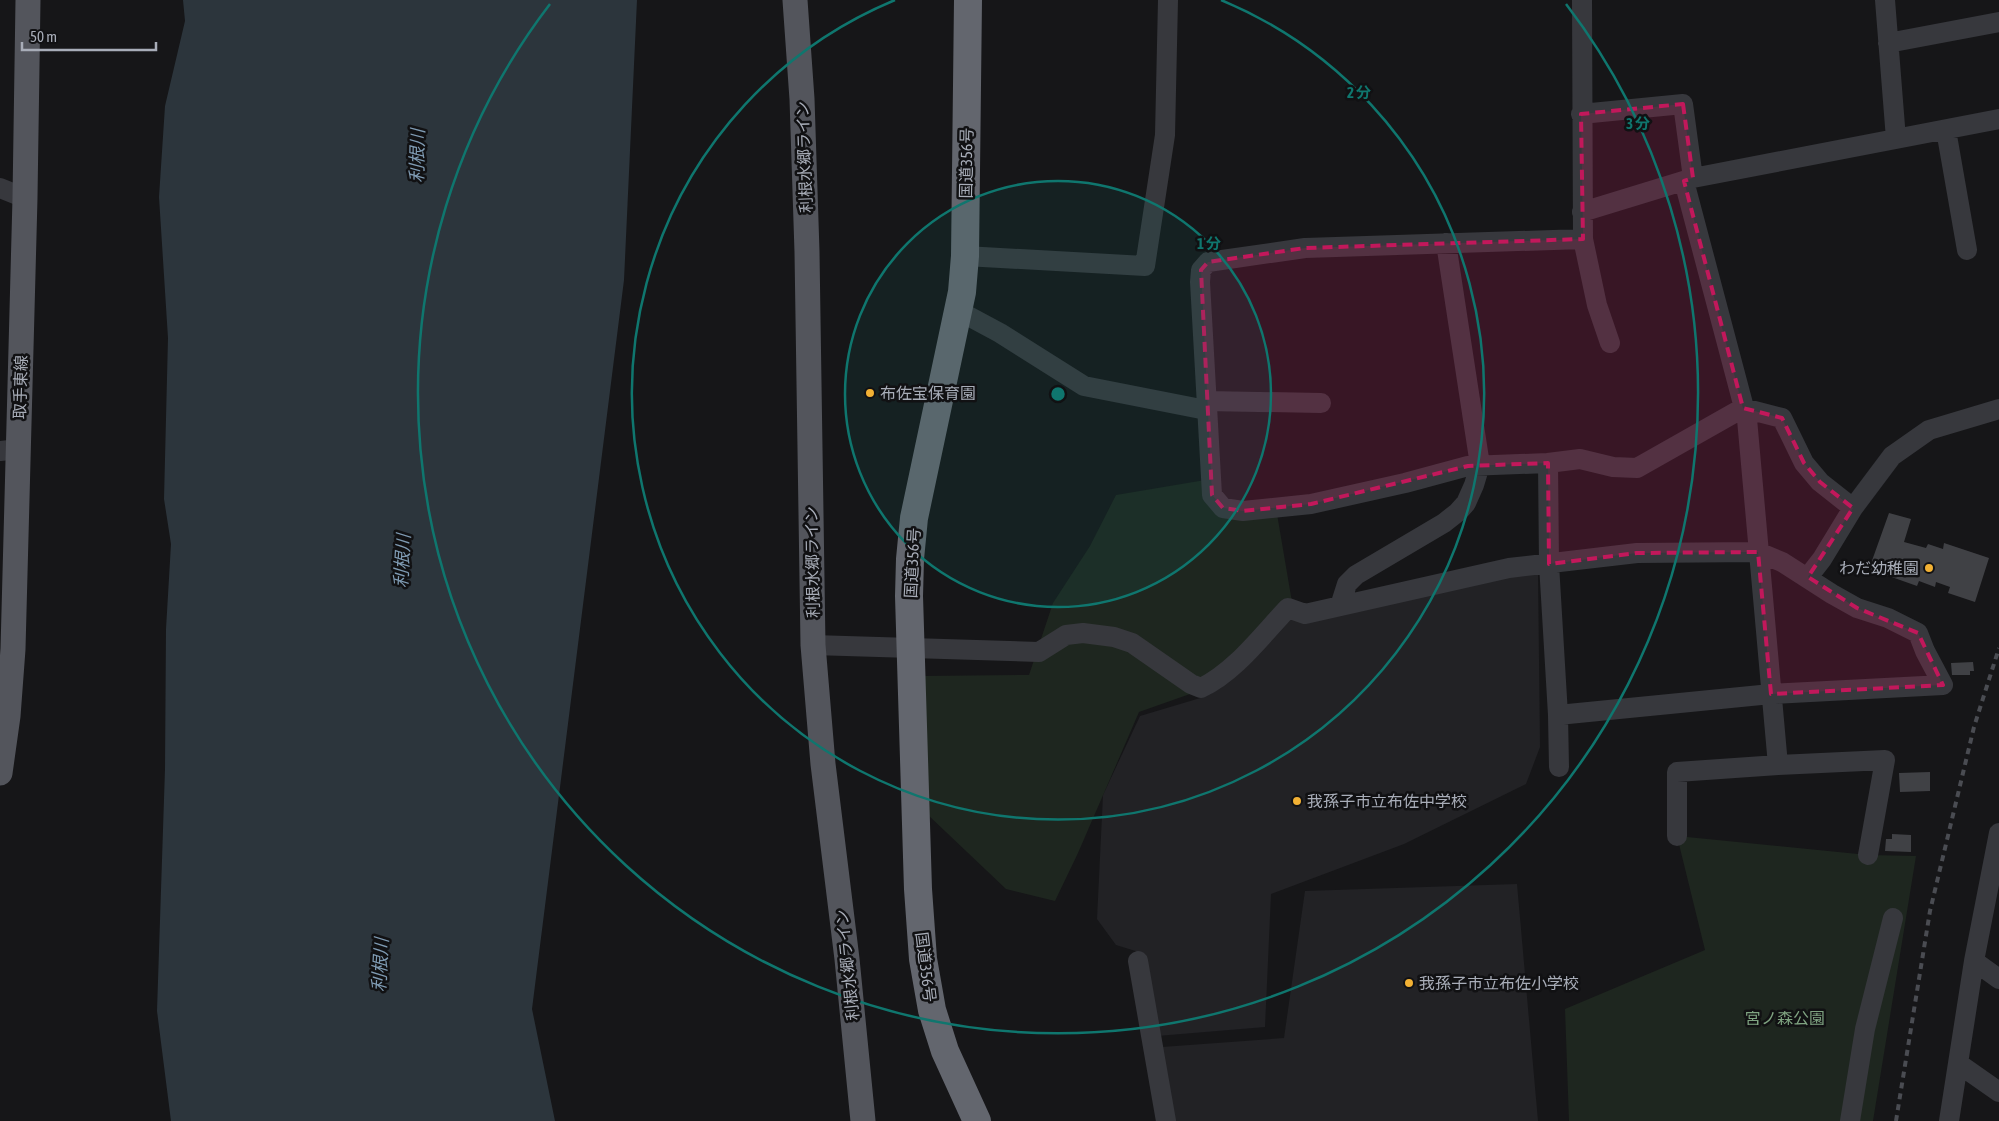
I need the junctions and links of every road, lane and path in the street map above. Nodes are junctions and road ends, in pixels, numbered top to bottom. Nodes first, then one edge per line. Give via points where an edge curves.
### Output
1 (28, 0) edge
2 (795, 0) edge
3 (968, 0) edge
4 (1168, 0) edge
5 (1582, 0) edge
6 (1885, 0) edge
7 (1999, 22) edge
8 (1888, 43) junction
9 (1581, 114) junction
10 (1999, 119) edge
11 (1946, 130) junction
12 (1896, 140) junction
13 (1688, 180) junction
14 (0, 188) edge
15 (25, 198) junction
16 (1582, 212) junction
17 (1583, 238) junction
18 (1446, 243) junction
19 (1967, 250) dead end
20 (965, 256) junction
21 (959, 312) junction
22 (1610, 343) dead end
23 (1321, 403) dead end
24 (1206, 405) junction
25 (1743, 408) junction
26 (1999, 409) edge
27 (9, 450) edge
28 (1548, 463) junction
29 (1480, 466) junction
30 (1853, 508) junction
31 (1758, 552) junction
32 (1548, 564) junction
33 (1808, 577) junction
34 (1340, 606) junction
35 (813, 645) junction
36 (910, 648) junction
37 (1771, 694) junction
38 (1558, 715) junction
39 (1778, 765) junction
40 (1559, 767) dead end
41 (0, 773) edge
42 (1999, 833) edge
43 (1677, 836) dead end
44 (1868, 855) dead end
45 (1996, 869) edge
46 (1893, 918) dead end
47 (1138, 961) dead end
48 (1974, 961) junction
49 (1999, 979) edge
50 (1959, 1064) junction
51 (1999, 1092) edge
52 (863, 1121) edge
53 (977, 1121) edge
54 (1166, 1121) edge
55 (1850, 1121) edge
56 (1949, 1121) edge

1 - 15 main road, 取手東線
2 - 35 main road, 利根水郷ライン via 806,232
3 - 20 highway, 国道356号
4 - 20 street via 1164,135 1145,266
5 - 9 street
6 - 8 street
7 - 8 street
8 - 12 street
9 - 13 street via 1683,104
9 - 16 street
10 - 11 street
11 - 12 street
11 - 19 street
12 - 13 street
13 - 16 street
13 - 25 street
14 - 15 street
15 - 27 main road, 取手東線
16 - 17 street
17 - 18 street
17 - 22 street via 1597,305
18 - 24 street via 1305,248 1208,262 1201,270 1200,282
18 - 29 street
20 - 21 highway, 国道356号
21 - 24 street via 1000,333 1084,386
21 - 36 highway, 国道356号 via 914,518 910,559
23 - 24 street
24 - 29 street via 1212,495 1222,508 1243,511 1311,504 1468,466
25 - 28 street via 1637,468 1613,468 1580,459
25 - 30 street via 1782,418 1804,463 1820,482
25 - 31 street
26 - 30 street via 1929,430 1892,456
27 - 41 main road, 取手東線 via 13,649
28 - 29 street
28 - 32 street
29 - 34 street via 1466,503 1444,523 1356,575 1346,584
30 - 33 street
31 - 32 street via 1637,553
31 - 33 street
31 - 37 street
32 - 34 street via 1509,568
32 - 38 street
33 - 37 street via 1857,608 1888,618 1918,633 1943,685
34 - 36 street via 1305,614 1288,608 1228,671 1201,688 1132,643 1114,637 1082,633 1066,635 1039,652
35 - 36 street
35 - 52 main road, 利根水郷ライン
36 - 53 highway, 国道356号 via 923,960 932,1010 945,1051
37 - 38 street
37 - 39 street
38 - 40 street
39 - 43 street via 1677,772
39 - 44 street via 1885,760
42 - 45 street
45 - 48 street
46 - 55 street via 1865,1029
47 - 54 street
48 - 49 street
48 - 50 street
50 - 51 street
50 - 56 street

